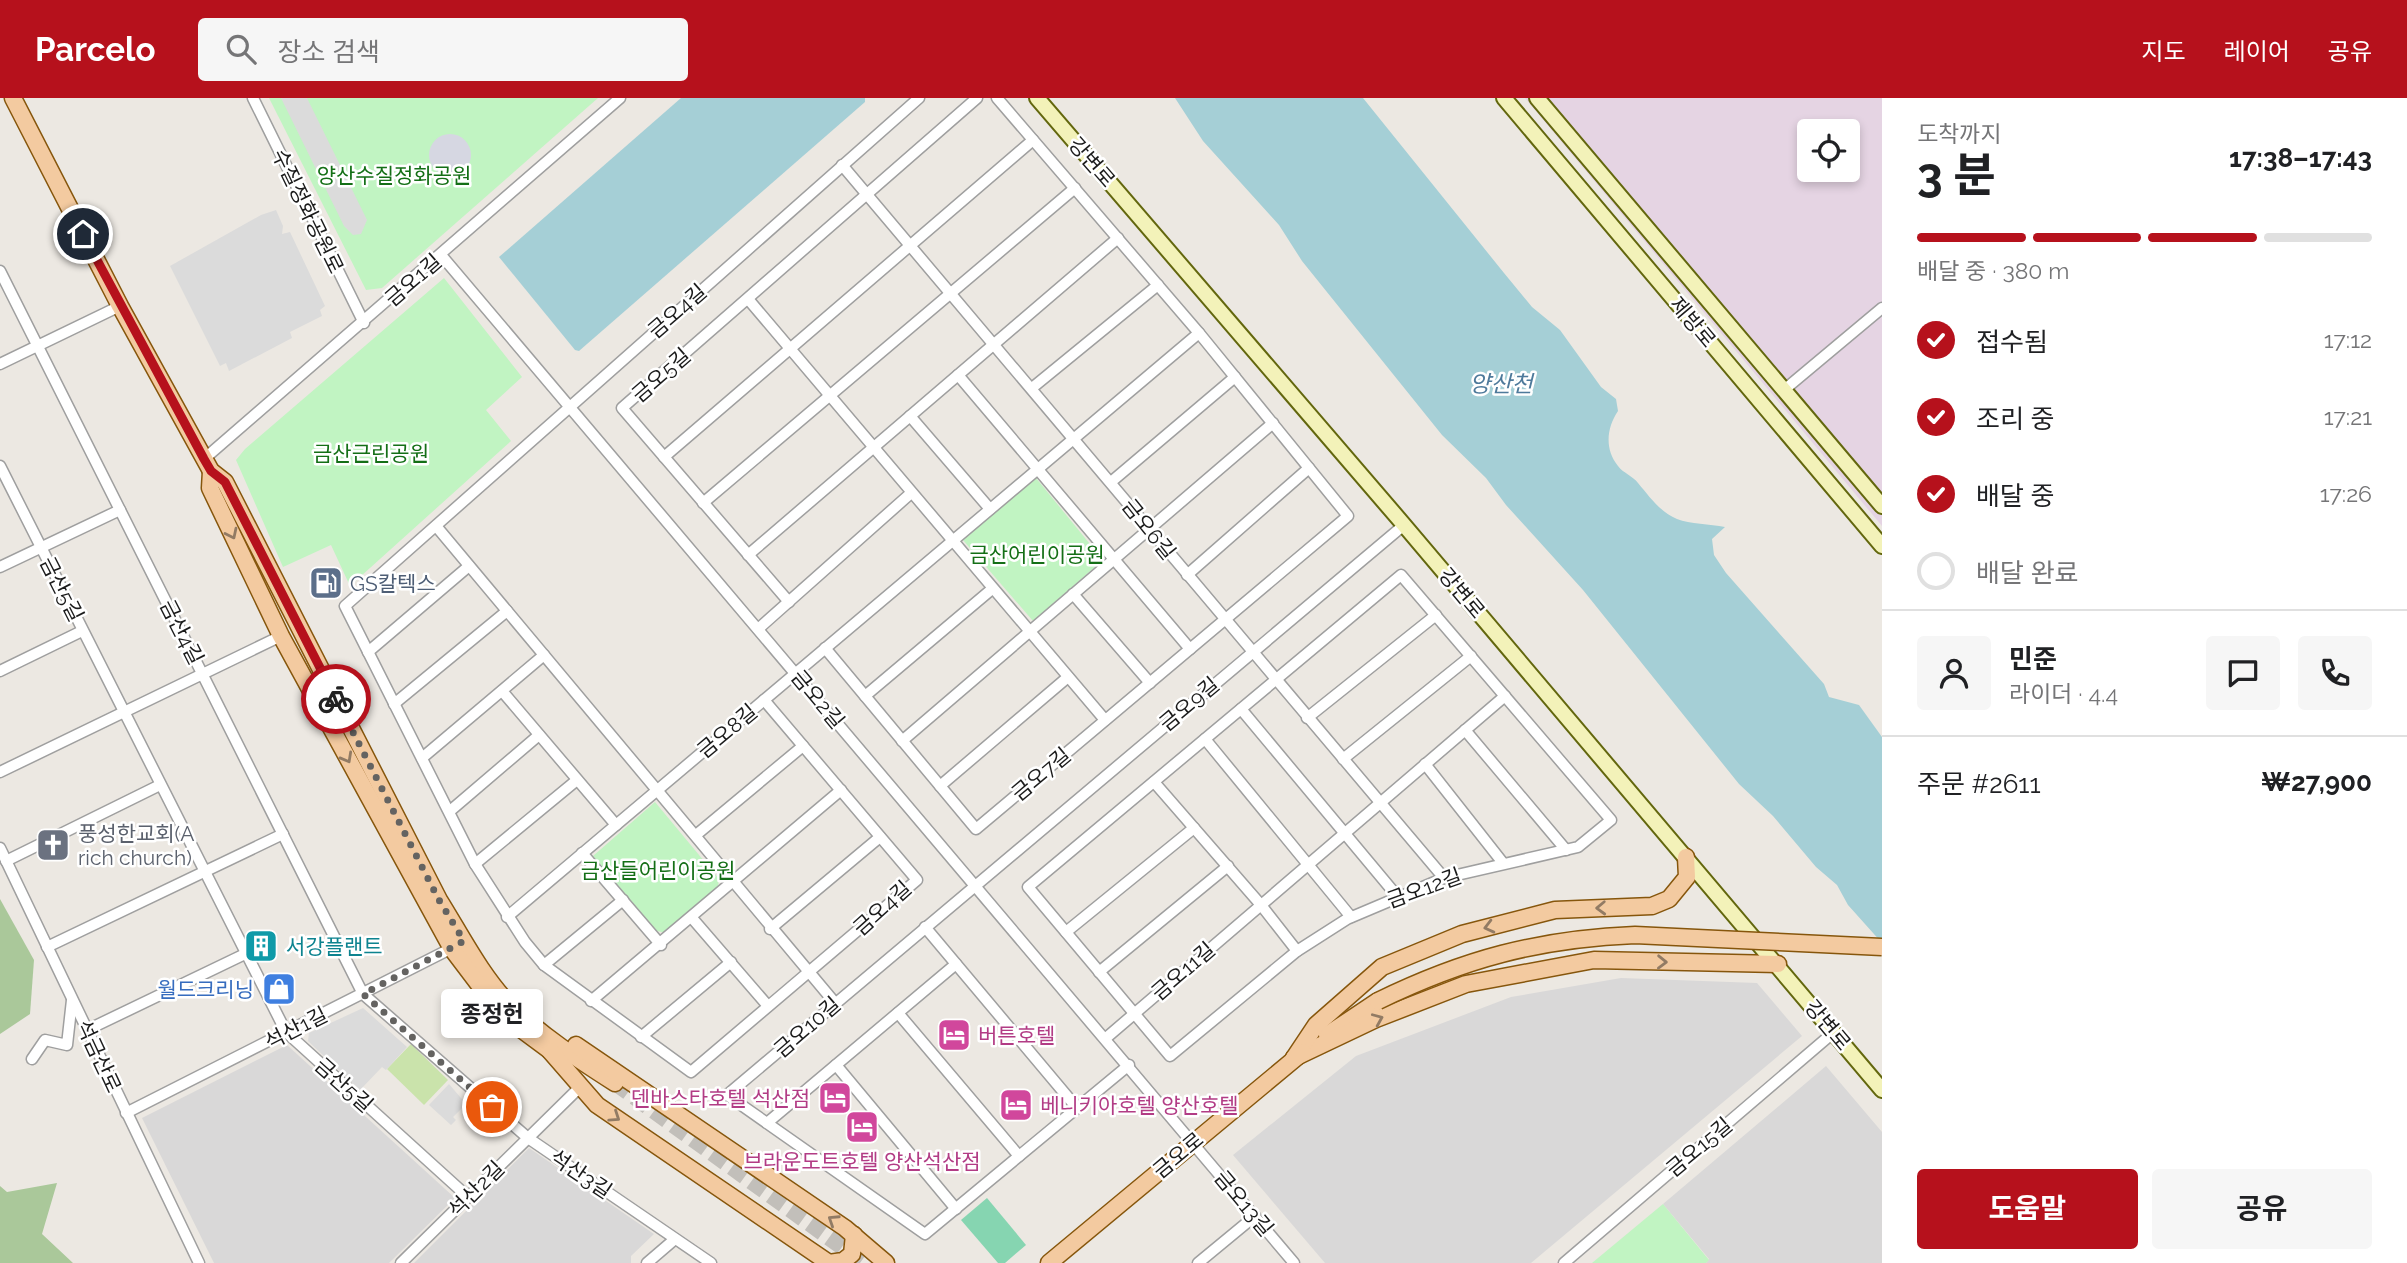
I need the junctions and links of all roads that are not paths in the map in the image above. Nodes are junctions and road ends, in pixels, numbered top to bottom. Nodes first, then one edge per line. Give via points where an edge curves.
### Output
1 (13, 98) edge
2 (253, 98) edge
3 (620, 98) edge
4 (919, 98) edge
5 (977, 98) edge
6 (997, 98) edge
7 (1037, 98) edge
8 (1504, 98) edge
9 (1537, 98) edge
10 (1033, 140) junction
11 (842, 165) junction
12 (1075, 188) junction
13 (867, 194) junction
14 (1118, 239) junction
15 (910, 245) junction
16 (442, 255) junction
17 (0, 271) edge
18 (1158, 285) junction
19 (951, 293) junction
20 (748, 299) junction
21 (120, 306) junction
22 (1882, 309) edge
23 (364, 323) junction
24 (1199, 333) junction
25 (995, 344) junction
26 (38, 345) junction
27 (790, 348) junction
28 (0, 364) edge
29 (958, 375) junction
30 (1235, 377) junction
31 (1032, 388) junction
32 (1784, 390) junction
33 (829, 396) junction
34 (570, 406) junction
35 (910, 416) junction
36 (1273, 424) junction
37 (1074, 438) junction
38 (873, 448) junction
39 (664, 457) junction
40 (208, 465) junction
41 (1309, 468) junction
42 (1, 470) edge
43 (1036, 470) junction
44 (1111, 482) junction
45 (910, 494) junction
46 (703, 503) junction
47 (1882, 506) edge
48 (990, 509) junction
49 (120, 510) junction
50 (1404, 525) junction
51 (436, 526) junction
52 (1149, 529) junction
53 (952, 541) junction
54 (1882, 546) edge
55 (41, 547) junction
56 (748, 555) junction
57 (1113, 560) junction
58 (469, 566) junction
59 (0, 567) edge
60 (1187, 575) junction
61 (992, 589) junction
62 (1073, 594) junction
63 (789, 602) junction
64 (507, 611) junction
65 (1436, 615) junction
66 (1224, 620) junction
67 (758, 629) junction
68 (82, 631) junction
69 (1029, 632) junction
70 (281, 636) junction
71 (825, 648) junction
72 (1190, 649) junction
73 (368, 652) junction
74 (1251, 652) junction
75 (544, 655) junction
76 (1471, 656) junction
77 (0, 671) edge
78 (202, 673) junction
79 (796, 673) junction
80 (1068, 677) junction
81 (1275, 680) junction
82 (1150, 683) junction
83 (502, 691) junction
84 (865, 696) junction
85 (1505, 696) junction
86 (764, 700) junction
87 (394, 704) junction
88 (1241, 709) junction
89 (124, 712) junction
90 (1307, 718) junction
91 (1105, 720) junction
92 (1465, 730) junction
93 (540, 735) junction
94 (1205, 739) junction
95 (902, 740) junction
96 (803, 746) junction
97 (422, 758) junction
98 (1343, 760) junction
99 (1425, 764) junction
100 (0, 772) edge
101 (577, 780) junction
102 (1154, 782) junction
103 (160, 785) junction
104 (940, 786) junction
105 (658, 790) junction
106 (841, 790) junction
107 (1380, 803) junction
108 (450, 811) junction
109 (616, 825) junction
110 (1195, 828) junction
111 (1345, 833) junction
112 (283, 834) junction
113 (696, 835) junction
114 (880, 836) junction
115 (0, 848) edge
116 (1566, 850) junction
117 (582, 853) junction
118 (1686, 857) junction
119 (6, 861) junction
120 (1503, 863) junction
121 (475, 864) junction
122 (1308, 865) junction
123 (1228, 866) junction
124 (203, 872) junction
125 (1444, 878) junction
126 (735, 882) junction
127 (975, 884) junction
128 (1397, 896) junction
129 (623, 900) junction
130 (1261, 905) junction
131 (507, 917) junction
132 (1351, 917) junction
133 (692, 918) junction
134 (925, 927) junction
135 (771, 929) junction
136 (1066, 932) junction
137 (458, 945) junction
138 (661, 945) junction
139 (47, 947) junction
140 (1882, 947) edge
141 (1297, 951) junction
142 (245, 954) junction
143 (731, 962) junction
144 (956, 964) junction
145 (1778, 964) junction
146 (544, 965) junction
147 (808, 972) junction
148 (1099, 972) junction
149 (363, 994) junction
150 (72, 1000) junction
151 (591, 1001) junction
152 (835, 1003) junction
153 (768, 1006) junction
154 (898, 1013) junction
155 (1134, 1013) junction
156 (531, 1022) junction
157 (87, 1030) junction
158 (286, 1032) junction
159 (1834, 1032) junction
160 (641, 1037) junction
161 (1105, 1038) junction
162 (550, 1051) junction
163 (1294, 1058) junction
164 (32, 1059) dead end
165 (836, 1065) junction
166 (1129, 1065) junction
167 (581, 1086) junction
168 (1882, 1090) edge
169 (1077, 1108) junction
170 (126, 1113) junction
171 (768, 1123) junction
172 (528, 1138) junction
173 (1194, 1142) junction
174 (1019, 1156) junction
175 (468, 1197) junction
176 (956, 1209) junction
177 (1255, 1216) junction
178 (854, 1235) junction
179 (675, 1239) junction
180 (1204, 1261) edge
181 (705, 1262) edge
182 (199, 1263) edge
183 (401, 1263) edge
184 (647, 1263) edge
185 (886, 1263) edge
186 (1049, 1263) edge
187 (1294, 1263) edge
188 (1564, 1263) edge

1 - 21 main road
2 - 23 street, 수질정화공원로
3 - 16 street, 금오1길
4 - 11 street, 금오4길
5 - 13 street, 금오5길
6 - 10 street
7 - 50 street, 강변로
8 - 54 street, 제방로
9 - 32 street
10 - 12 street
10 - 15 street
11 - 13 street
11 - 34 street, 금오4길
12 - 14 street
12 - 19 street
13 - 15 street
13 - 20 street, 금오5길
14 - 18 street
14 - 25 street
15 - 19 street
15 - 27 street
16 - 23 street, 금오1길
16 - 34 street, 금오2길
17 - 26 street, 금산4길
18 - 24 street
18 - 31 street
19 - 25 street
19 - 33 street
20 - 27 street
20 - 39 street, 금오5길 via 622,408
21 - 26 street
21 - 40 main road
22 - 32 street
23 - 40 street, 금오1길
24 - 30 street, 금오7길
24 - 37 street
25 - 29 street
25 - 31 street
26 - 28 street
26 - 49 street, 금산4길
27 - 33 street
27 - 39 street
29 - 35 street
29 - 43 street
30 - 36 street, 금오7길
30 - 44 street
31 - 37 street
32 - 47 street
33 - 38 street
33 - 46 street
34 - 51 street, 금오4길
34 - 67 street, 금오2길
35 - 38 street
35 - 48 street
36 - 41 street, 금오7길
36 - 52 street
37 - 43 street
37 - 44 street, 금오6길
38 - 45 street
38 - 56 street
39 - 46 street, 금오5길
40 -> 70 main road via 210,488
40 - 137 main road via 225,482
41 - 60 street
41 - 66 street, 금오7길 via 1348,516
42 - 55 street, 금산5길
43 - 48 street
43 - 57 street
44 - 52 street, 금오6길
45 - 53 street
45 - 63 street
46 - 56 street, 금오5길
48 - 53 street
49 - 55 street
49 - 78 street, 금산4길
50 - 74 street, 금오9길
50 - 118 street, 강변로
51 - 58 street
51 - 73 street, 금오4길 via 345,606
52 - 57 street
52 - 60 street, 금오6길
53 - 61 street
53 - 71 street
55 - 59 street, 금산5길
55 - 68 street, 금산5길
56 - 63 street, 금오5길
57 - 62 street
57 - 72 street
58 - 64 street
58 - 73 street
60 - 66 street, 금오6길
61 - 69 street
61 - 84 street
62 - 69 street
62 - 82 street
63 - 67 street
64 - 75 street
64 - 87 street
65 - 76 street, 금오12길
65 - 81 street, 금오12길 via 1401,575
65 - 90 street
66 - 72 street, 금오7길
66 - 74 street, 금오6길
67 - 79 street, 금오2길
68 - 77 street, 금산5길
68 - 89 street, 금산5길
69 - 80 street
69 - 95 street
70 - 78 street
70 -> 137 main road
71 - 79 street
71 - 84 street, 금오7길
72 - 82 street, 금오7길
73 - 87 street, 금오4길
74 - 81 street, 금오6길
74 - 127 street, 금오9길
75 - 83 street
75 - 105 street
76 - 85 street, 금오12길
76 - 98 street
78 - 89 street
78 - 112 street, 금산4길
79 - 86 street, 금오8길
79 - 127 street, 금오2길
80 - 91 street
80 - 104 street
81 - 88 street, 금오12길
81 - 90 street
82 - 91 street, 금오7길
83 - 93 street
83 - 97 street
84 - 95 street, 금오7길
85 - 92 street, 금오11길
85 - 116 street, 금오12길 via 1611,820 1578,848
86 - 96 street, 금오4길
86 - 105 street, 금오8길
87 - 97 street, 금오4길
88 - 94 street, 금오12길
88 - 111 street
89 - 100 street
89 - 103 street, 금산5길
90 - 98 street
91 - 104 street, 금오7길 via 976,829
92 - 99 street, 금오11길
92 - 116 street
93 - 101 street
93 - 108 street
94 - 102 street, 금오12길
94 - 122 street
95 - 104 street, 금오7길
96 - 106 street, 금오4길
96 - 113 street
97 - 108 street, 금오4길
98 - 107 street
99 - 107 street, 금오11길
99 - 120 street
101 - 109 street
101 - 121 street
102 - 110 street
102 - 136 street, 금오12길 via 1028,887
103 - 119 street
103 - 124 street, 금산5길
105 - 109 street, 금오8길
105 - 113 street
106 - 114 street, 금오4길
106 - 126 street
107 - 111 street, 금오11길
107 - 125 street
108 - 121 street, 금오4길
109 - 117 street, 금오8길
110 - 123 street
110 - 136 street
111 - 122 street, 금오11길
111 - 128 street
112 - 124 street
112 - 149 street, 금산4길
113 - 126 street
114 - 135 street
114 - 147 street, 금오4길 via 917,880
115 - 119 street, 석금산로
116 - 120 street, 금오12길
117 - 129 street
117 - 131 street, 금오8길
118 - 145 street, 강변로
118 -> 163 main road via 1687,877 1669,899 1652,906 1555,910 1462,934 1382,967 1316,1024
119 - 139 street, 석금산로
120 - 125 street, 금오12길
121 - 131 street, 금오4길
122 - 130 street, 금오11길
122 - 132 street
123 - 130 street
123 - 148 street
124 - 139 street
124 - 142 street, 금산5길
125 - 128 street, 금오12길
126 - 133 street
126 - 135 street
127 - 134 street, 금오10길
127 - 161 street, 금오2길
128 - 132 street, 금오12길
129 - 138 street
129 - 146 street
130 - 141 street
130 - 155 street, 금오11길
131 - 146 street, 금오4길
132 - 141 street, 금오12길
133 - 138 street
133 - 143 street
134 - 144 street
134 - 152 street, 금오10길
135 - 147 street
136 - 148 street, 금오12길
137 - 149 street, 석산1길
137 - 156 main road via 510,1005
137 - 162 main road via 502,1014
138 - 151 street
139 - 150 street, 석금산로
140 - 163 main road, 금오로, bridge via 1635,935 1532,945 1424,978 1378,1001
141 - 155 street, 금오12길 via 1170,1056
142 - 157 street
142 - 158 street, 금산5길
143 - 153 street
143 - 160 street
144 - 154 street
144 - 169 street
145 - 159 street, 강변로
163 -> 145 main road via 1466,984 1594,960
146 - 151 street, 금오4길
147 - 152 street
147 - 153 street, 금오4길
148 - 155 street, 금오12길
149 - 158 street, 석산1길
149 - 172 street, 석산3길
150 - 157 street, 석금산로
150 - 164 street via 67,1045 45,1040
151 - 160 street, 금오4길
152 - 171 street, 금오10길 via 727,1096
153 - 160 street, 금오4길 via 691,1072
154 - 165 street
154 - 174 street
155 - 161 street, 금오11길
156 - 162 main road via 611,1087
178 -> 156 main road via 617,1070
157 - 170 street, 석금산로
158 - 170 street, 석산1길
158 - 175 street, 금산5길
159 - 168 street, 강변로
159 - 188 street, 금오15길
161 - 166 street, 금오2길
162 - 167 main road
163 - 173 main road, 금오로
165 - 171 street
165 - 176 street
166 - 169 street, 금오10길
166 - 173 street, 금오2길
167 - 172 street, 석산2길
167 -> 178 main road via 597,1105 829,1263 844,1261 852,1254
169 - 174 street, 금오10길
170 - 182 street, 석금산로
171 - 176 street, 금오10길 via 925,1234
172 - 175 street, 석산2길
172 - 179 street, 석산3길
173 - 177 street, 금오13길
173 - 186 main road, 금오로
174 - 176 street, 금오10길
175 - 183 street, 석산2길
177 - 180 street
177 - 187 street, 금오13길
178 - 185 main road
179 - 181 street, 석산3길
179 - 184 street

